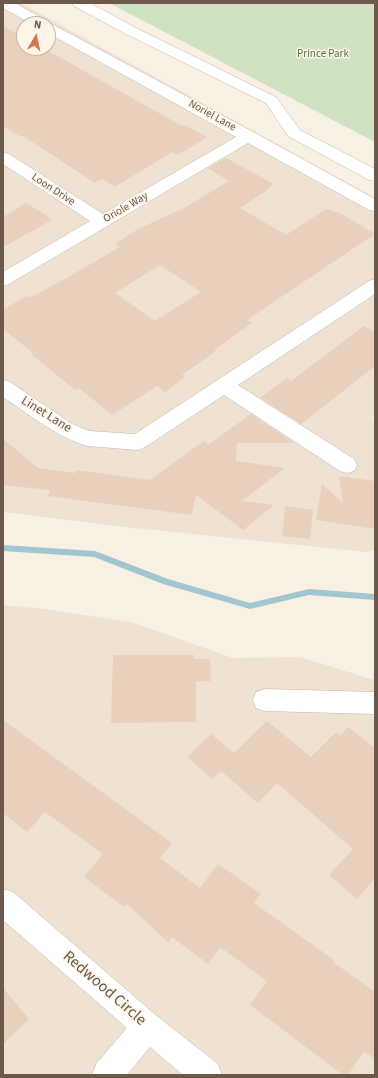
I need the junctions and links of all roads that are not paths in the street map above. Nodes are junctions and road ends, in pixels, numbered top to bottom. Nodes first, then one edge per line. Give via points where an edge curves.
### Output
1 (4, 3) edge
2 (79, 3) edge
3 (28, 16) edge
4 (56, 31) edge
5 (249, 136) junction
6 (3, 158) edge
7 (375, 176) edge
8 (375, 206) edge
9 (103, 222) junction
10 (3, 280) edge
11 (375, 285) edge
12 (224, 385) junction
13 (3, 387) edge
14 (347, 465) dead end
15 (265, 700) dead end
16 (375, 703) edge
17 (3, 902) edge
18 (148, 1027) junction
19 (107, 1075) edge
20 (207, 1075) edge

1 - 3 street
2 - 7 street via 271,100 294,133
4 - 5 street, Noriel Lane
5 - 8 street, Noriel Lane
5 - 9 street, Oriole Way
6 - 9 street, Loon Drive
9 - 10 street, Oriole Way
11 - 12 street
12 - 13 street, Linet Lane via 138,442 87,438 72,432
12 - 14 street
15 - 16 street
17 - 18 street, Redwood Circle
18 - 19 street
18 - 20 street, Redwood Circle

